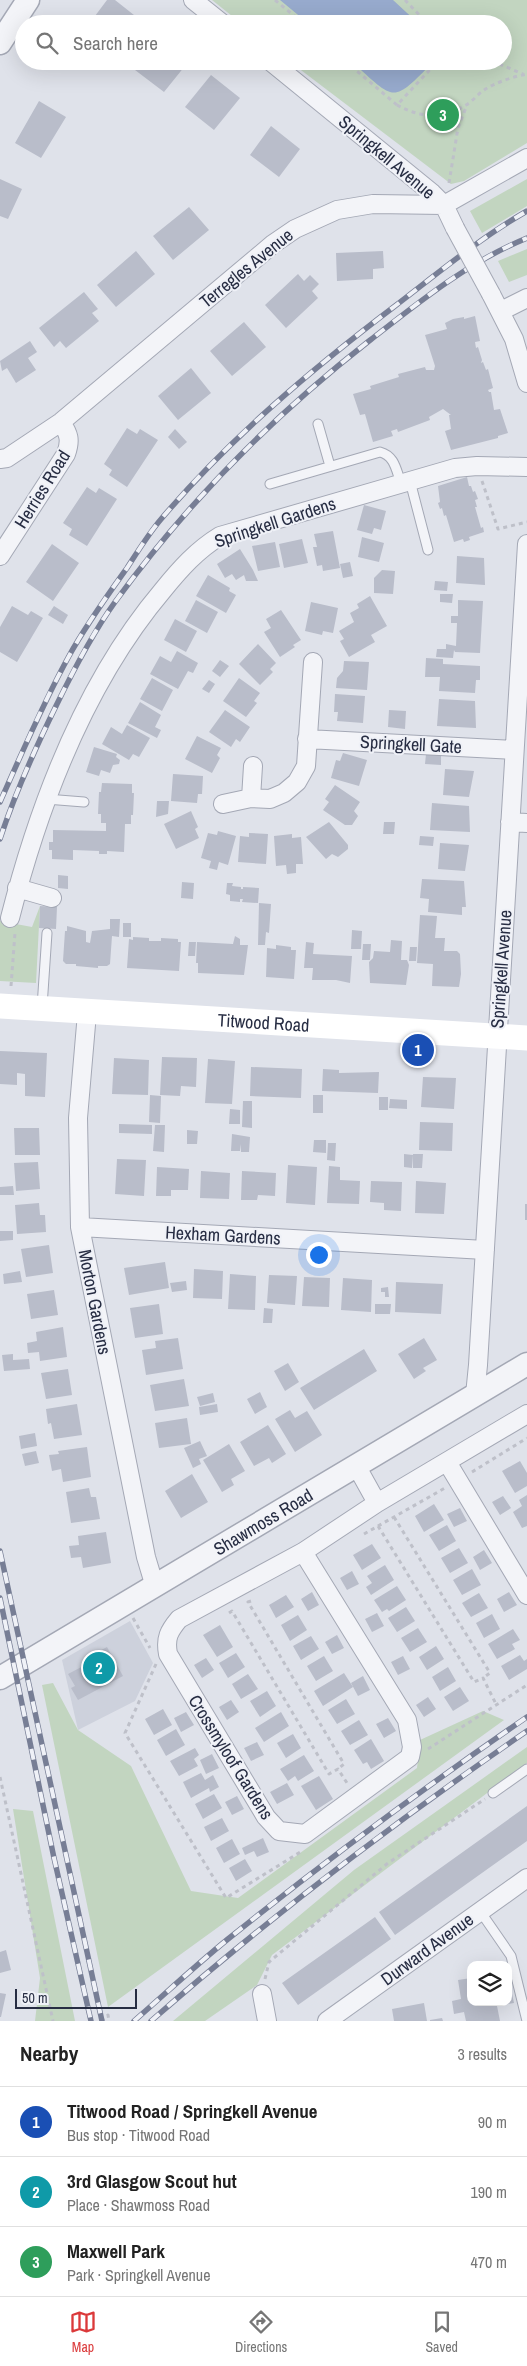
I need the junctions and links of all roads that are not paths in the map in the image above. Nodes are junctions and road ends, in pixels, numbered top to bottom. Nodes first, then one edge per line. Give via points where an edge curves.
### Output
1 (28, 0) edge
2 (193, 0) edge
3 (18, 15) edge
4 (212, 15) edge
5 (15, 20) edge
6 (0, 43) edge
7 (281, 70) edge
8 (527, 158) edge
9 (444, 206) junction
10 (527, 298) edge
11 (501, 311) junction
12 (527, 383) edge
13 (61, 422) junction
14 (318, 424) dead end
15 (0, 459) edge
16 (330, 466) junction
17 (527, 467) edge
18 (405, 482) junction
19 (270, 484) dead end
20 (527, 544) edge
21 (428, 550) dead end
22 (0, 556) edge
23 (313, 662) dead end
24 (307, 739) junction
25 (514, 750) junction
26 (253, 766) dead end
27 (251, 798) junction
28 (46, 799) junction
29 (84, 802) dead end
30 (223, 804) dead end
31 (518, 823) edge
32 (18, 888) junction
33 (52, 898) dead end
34 (10, 918) road end
35 (47, 933) dead end
36 (5, 1007) edge
37 (42, 1010) junction
38 (87, 1013) junction
39 (497, 1036) junction
40 (527, 1038) edge
41 (80, 1227) junction
42 (484, 1250) junction
43 (527, 1364) edge
44 (475, 1395) junction
45 (527, 1414) edge
46 (447, 1462) junction
47 (357, 1467) junction
48 (377, 1503) junction
49 (303, 1552) junction
50 (155, 1587) junction
51 (527, 1595) edge
52 (0, 1678) edge
53 (526, 1771) edge
54 (493, 1793) road end
55 (527, 1878) edge
56 (480, 1911) junction
57 (262, 1994) road end
58 (267, 2021) edge
59 (327, 2021) edge
60 (527, 2021) edge

1 - 3 street
2 - 4 street
5 - 6 street
7 - 9 street, Springkell Avenue via 402,167
8 - 9 street
9 - 11 street, Springkell Avenue, bridge
9 - 13 street, Terregles Avenue via 353,206 317,217 295,229
10 - 11 street
11 - 12 street, Springkell Avenue via 514,339
13 - 15 street, Terregles Avenue via 7,458
13 - 22 street, Herries Road via 69,434 66,454
14 - 16 lane
16 - 18 lane via 380,452 393,460
16 - 19 lane
17 - 18 street, Springkell Gardens via 455,468
18 - 21 lane
18 - 28 street, Springkell Gardens via 220,536 204,546 152,604 127,639 70,741
20 - 25 street, Springkell Avenue
23 - 24 street
24 - 25 street, Springkell Gate
24 - 27 street via 306,766 297,782 270,799
25 - 31 street, Springkell Avenue
26 - 27 street
27 - 30 street
28 - 29 lane
28 - 32 street, Springkell Gardens
31 - 39 street, Springkell Avenue
32 - 33 street
32 - 34 street, Springkell Gardens
35 - 37 lane
36 - 37 main road, Titwood Road
37 - 38 main road, Titwood Road
38 - 39 main road, Titwood Road
38 - 41 street, Morton Gardens via 78,1118
39 - 40 main road, Titwood Road
39 - 42 street, Springkell Avenue
41 - 42 street, Hexham Gardens
41 - 50 street, Morton Gardens via 146,1557
42 - 44 street, Springkell Avenue
43 - 44 street, Shawmoss Road
44 - 47 street, Shawmoss Road
45 - 46 street
46 - 48 street
46 - 51 street
47 - 48 street
47 - 50 street, Shawmoss Road via 209,1552
48 - 49 street
49 - 49 street, Crossmyloof Gardens via 407,1720 412,1747 410,1757 304,1834 279,1831 266,1817 163,1658 168,1632 179,1619
50 - 52 street, Shawmoss Road
53 - 54 lane
55 - 56 street, Durward Avenue
56 - 59 street, Durward Avenue
56 - 60 lane via 512,1956
57 - 58 street

